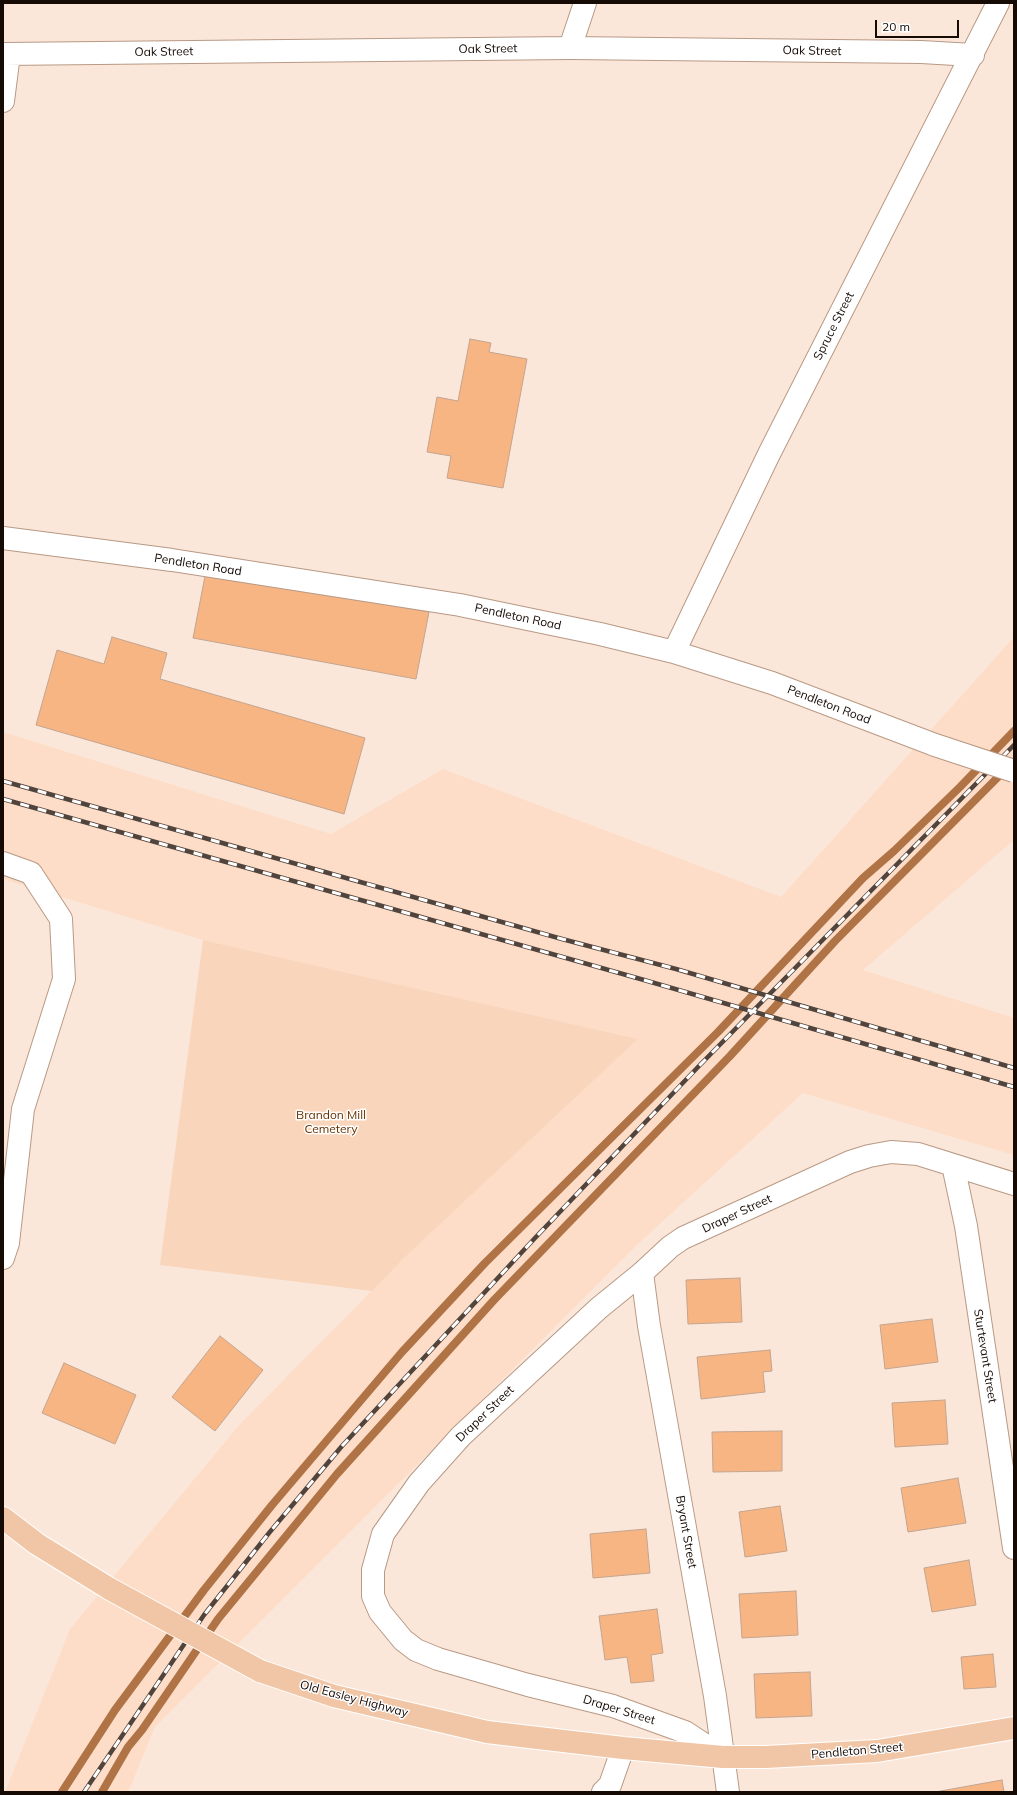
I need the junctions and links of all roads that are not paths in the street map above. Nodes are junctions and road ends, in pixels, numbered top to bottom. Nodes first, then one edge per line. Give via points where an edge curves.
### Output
1 (585, 3) edge
2 (998, 3) edge
3 (570, 48) junction
4 (6, 54) edge
5 (973, 55) junction
6 (3, 101) edge
7 (3, 538) edge
8 (674, 652) junction
9 (1014, 771) edge
10 (3, 863) edge
11 (953, 1165) junction
12 (1014, 1184) edge
13 (3, 1258) edge
14 (642, 1273) junction
15 (3, 1518) edge
16 (1014, 1548) edge
17 (1014, 1728) edge
18 (622, 1748) junction
19 (723, 1757) junction
20 (603, 1792) edge
21 (728, 1792) edge

1 - 3 street
2 - 5 street, Spruce Street
3 - 4 street, Oak Street
3 - 5 street, Oak Street via 920,52
4 - 6 street
5 - 8 street, Spruce Street via 768,454
7 - 8 street, Pendleton Road via 172,560 460,605
8 - 9 street, Pendleton Road, bridge via 772,683 935,745
10 - 13 street via 31,873 61,919 64,978 23,1109 8,1243
11 - 12 street, Draper Street
11 - 14 street, Draper Street via 918,1154 891,1152 850,1162 683,1238
11 - 16 street, Sturtevant Street via 966,1226
14 - 19 street, Bryant Street via 648,1326 715,1696
14 - 19 street, Draper Street via 537,1364 461,1436 419,1483 383,1534 373,1570 373,1596 380,1612 403,1640 416,1650 438,1660 528,1686 613,1706 685,1732
15 - 18 main road, Old Easley Highway, bridge via 37,1544 110,1589 260,1671 334,1696 487,1732
17 - 19 main road, Pendleton Street via 877,1751
18 - 19 main road, Old Easley Highway
18 - 20 street via 610,1785
19 - 21 street, Bryant Street

